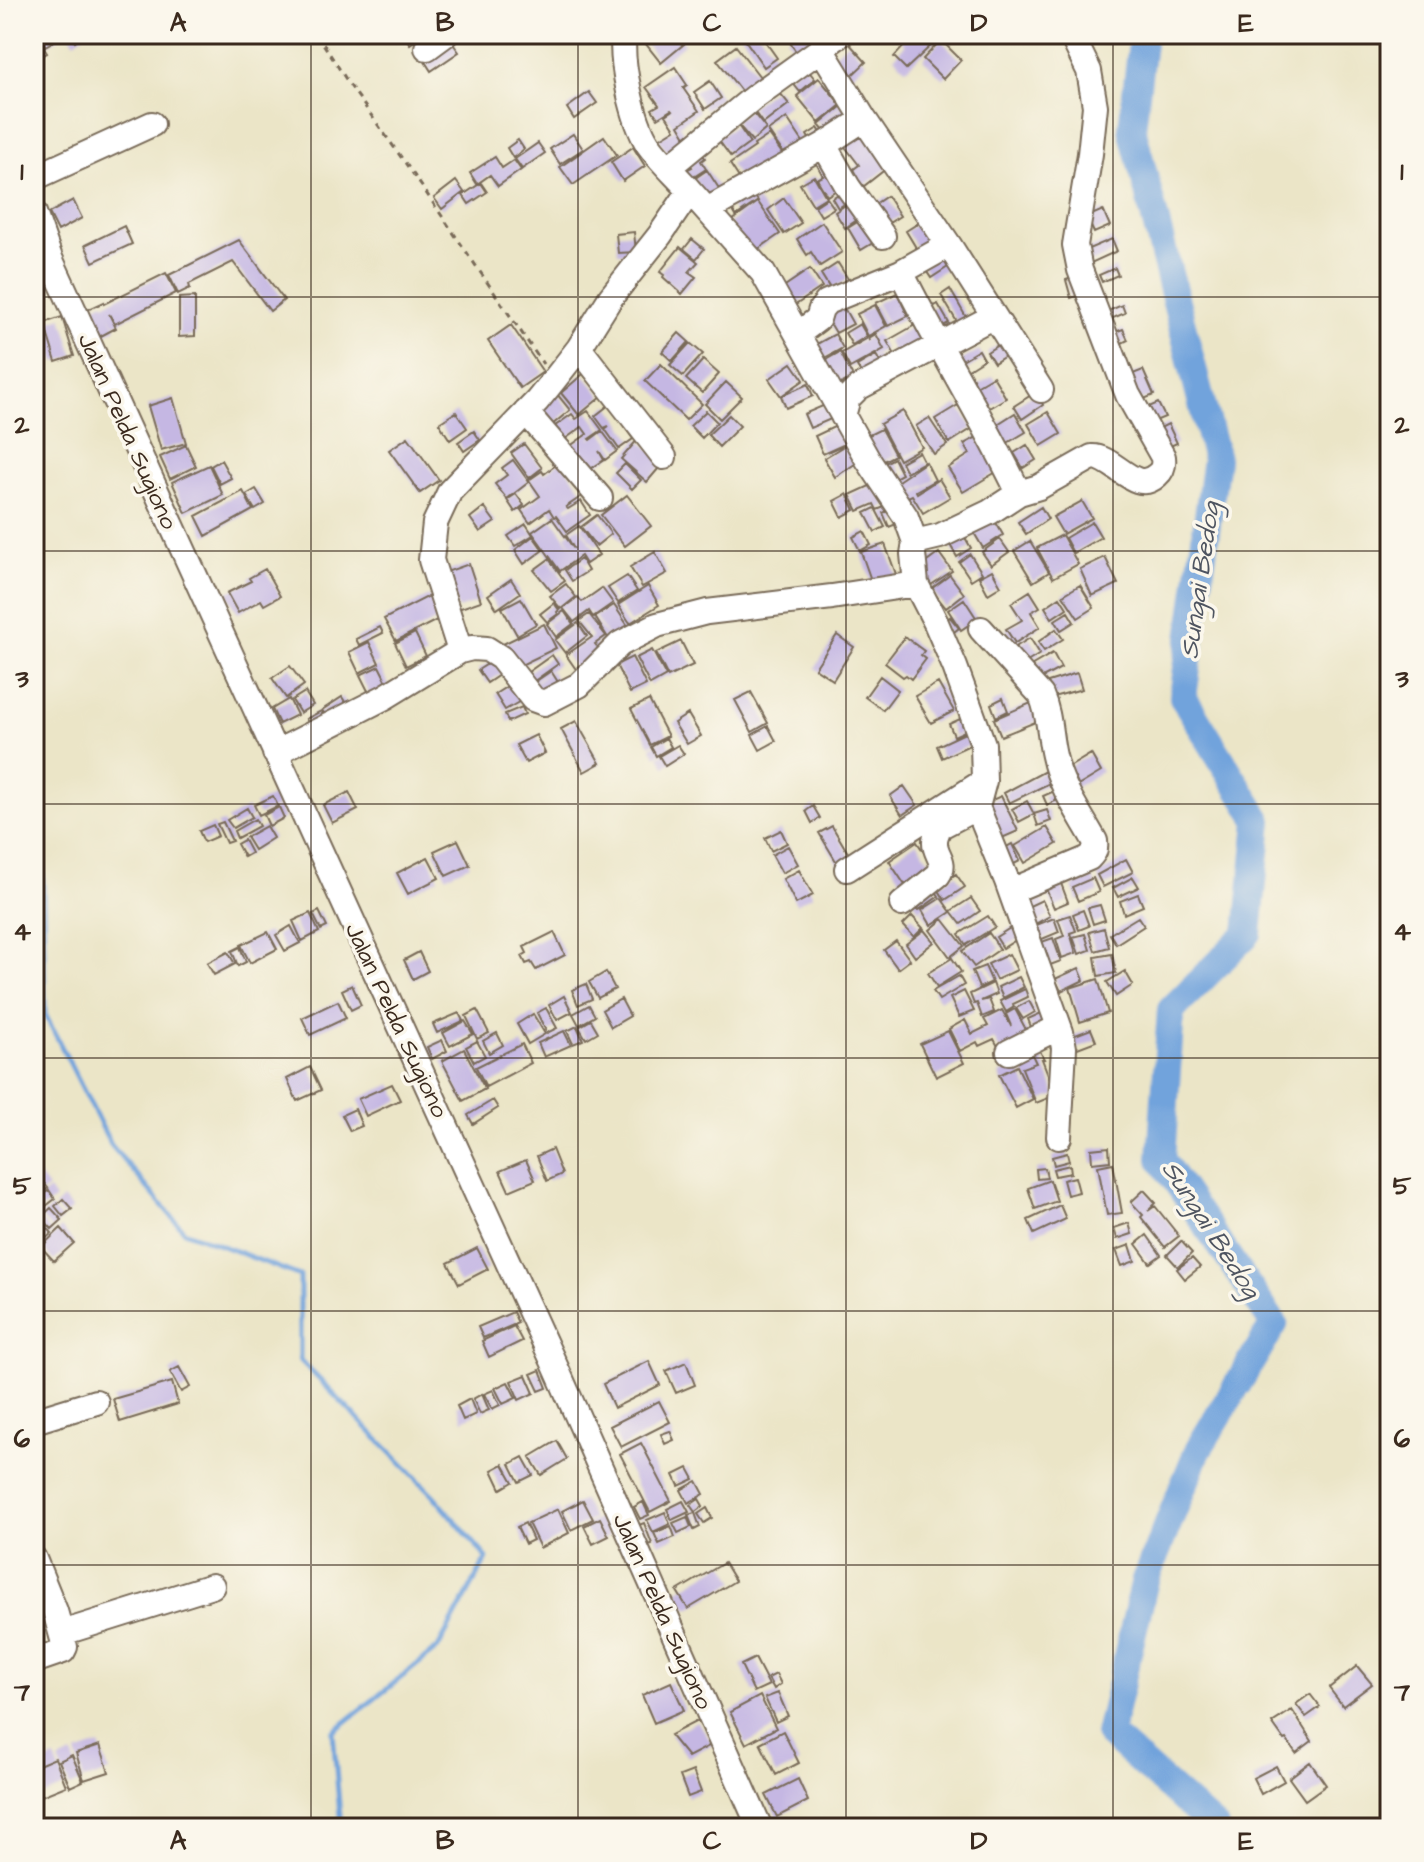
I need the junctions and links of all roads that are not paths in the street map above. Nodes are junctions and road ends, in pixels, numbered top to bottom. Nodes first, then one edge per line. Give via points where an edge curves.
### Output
1 (624, 34) edge
2 (841, 34) edge
3 (1071, 34) edge
4 (821, 49) junction
5 (864, 119) junction
6 (152, 124) dead end
7 (824, 145) junction
8 (669, 167) junction
9 (34, 178) edge
10 (690, 191) junction
11 (707, 210) junction
12 (34, 213) edge
13 (883, 236) dead end
14 (949, 245) junction
15 (901, 272) junction
16 (994, 316) junction
17 (798, 334) junction
18 (938, 345) junction
19 (579, 348) junction
20 (1041, 390) dead end
21 (526, 412) junction
22 (843, 416) junction
23 (664, 457) dead end
24 (1019, 493) junction
25 (600, 498) dead end
26 (915, 542) junction
27 (916, 584) junction
28 (981, 629) dead end
29 (460, 651) junction
30 (275, 753) junction
31 (984, 781) junction
32 (977, 807) junction
33 (847, 869) dead end
34 (1011, 891) junction
35 (902, 904) dead end
36 (1059, 1027) junction
37 (1009, 1052) dead end
38 (1059, 1137) dead end
39 (96, 1402) dead end
40 (34, 1421) edge
41 (34, 1559) edge
42 (212, 1586) dead end
43 (62, 1633) junction
44 (34, 1661) edge
45 (760, 1828) edge

1 - 8 street via 631,103 647,143
2 - 4 street
3 - 24 street via 1089,71 1095,106 1075,245 1080,270 1128,395 1164,465 1146,481 1092,457
4 - 5 street
4 - 8 street
5 - 7 street
5 - 14 street
6 - 9 street
7 - 11 street
7 - 13 street
8 - 10 street
10 - 11 street
10 - 19 street
11 - 17 street via 763,273
12 - 30 street, Jalan Pelda Sugiono
14 - 15 street
14 - 16 street
15 - 17 street via 827,302 818,319
15 - 18 street
16 - 18 street
16 - 20 street
17 - 22 street
18 - 22 street via 858,388 848,398
18 - 24 street
19 - 21 street
19 - 23 street
21 - 25 street
21 - 29 street via 450,491 435,523 431,560
22 - 26 street via 906,517
24 - 26 street via 940,536
26 - 27 street
27 - 29 street via 707,612 657,625 620,644 579,685 544,703 533,699 501,658 487,649
27 - 31 street via 983,744
28 - 34 street via 1041,695 1059,775 1096,847 1089,858
29 - 30 street via 385,697
30 - 45 street, Jalan Pelda Sugiono
31 - 32 street
31 - 33 street
32 - 34 street
32 - 35 street via 939,827 934,845 942,870
34 - 36 street
36 - 37 street
36 - 38 street via 1064,1048
39 - 40 street
41 - 43 street
42 - 43 street
43 - 44 street via 63,1651

